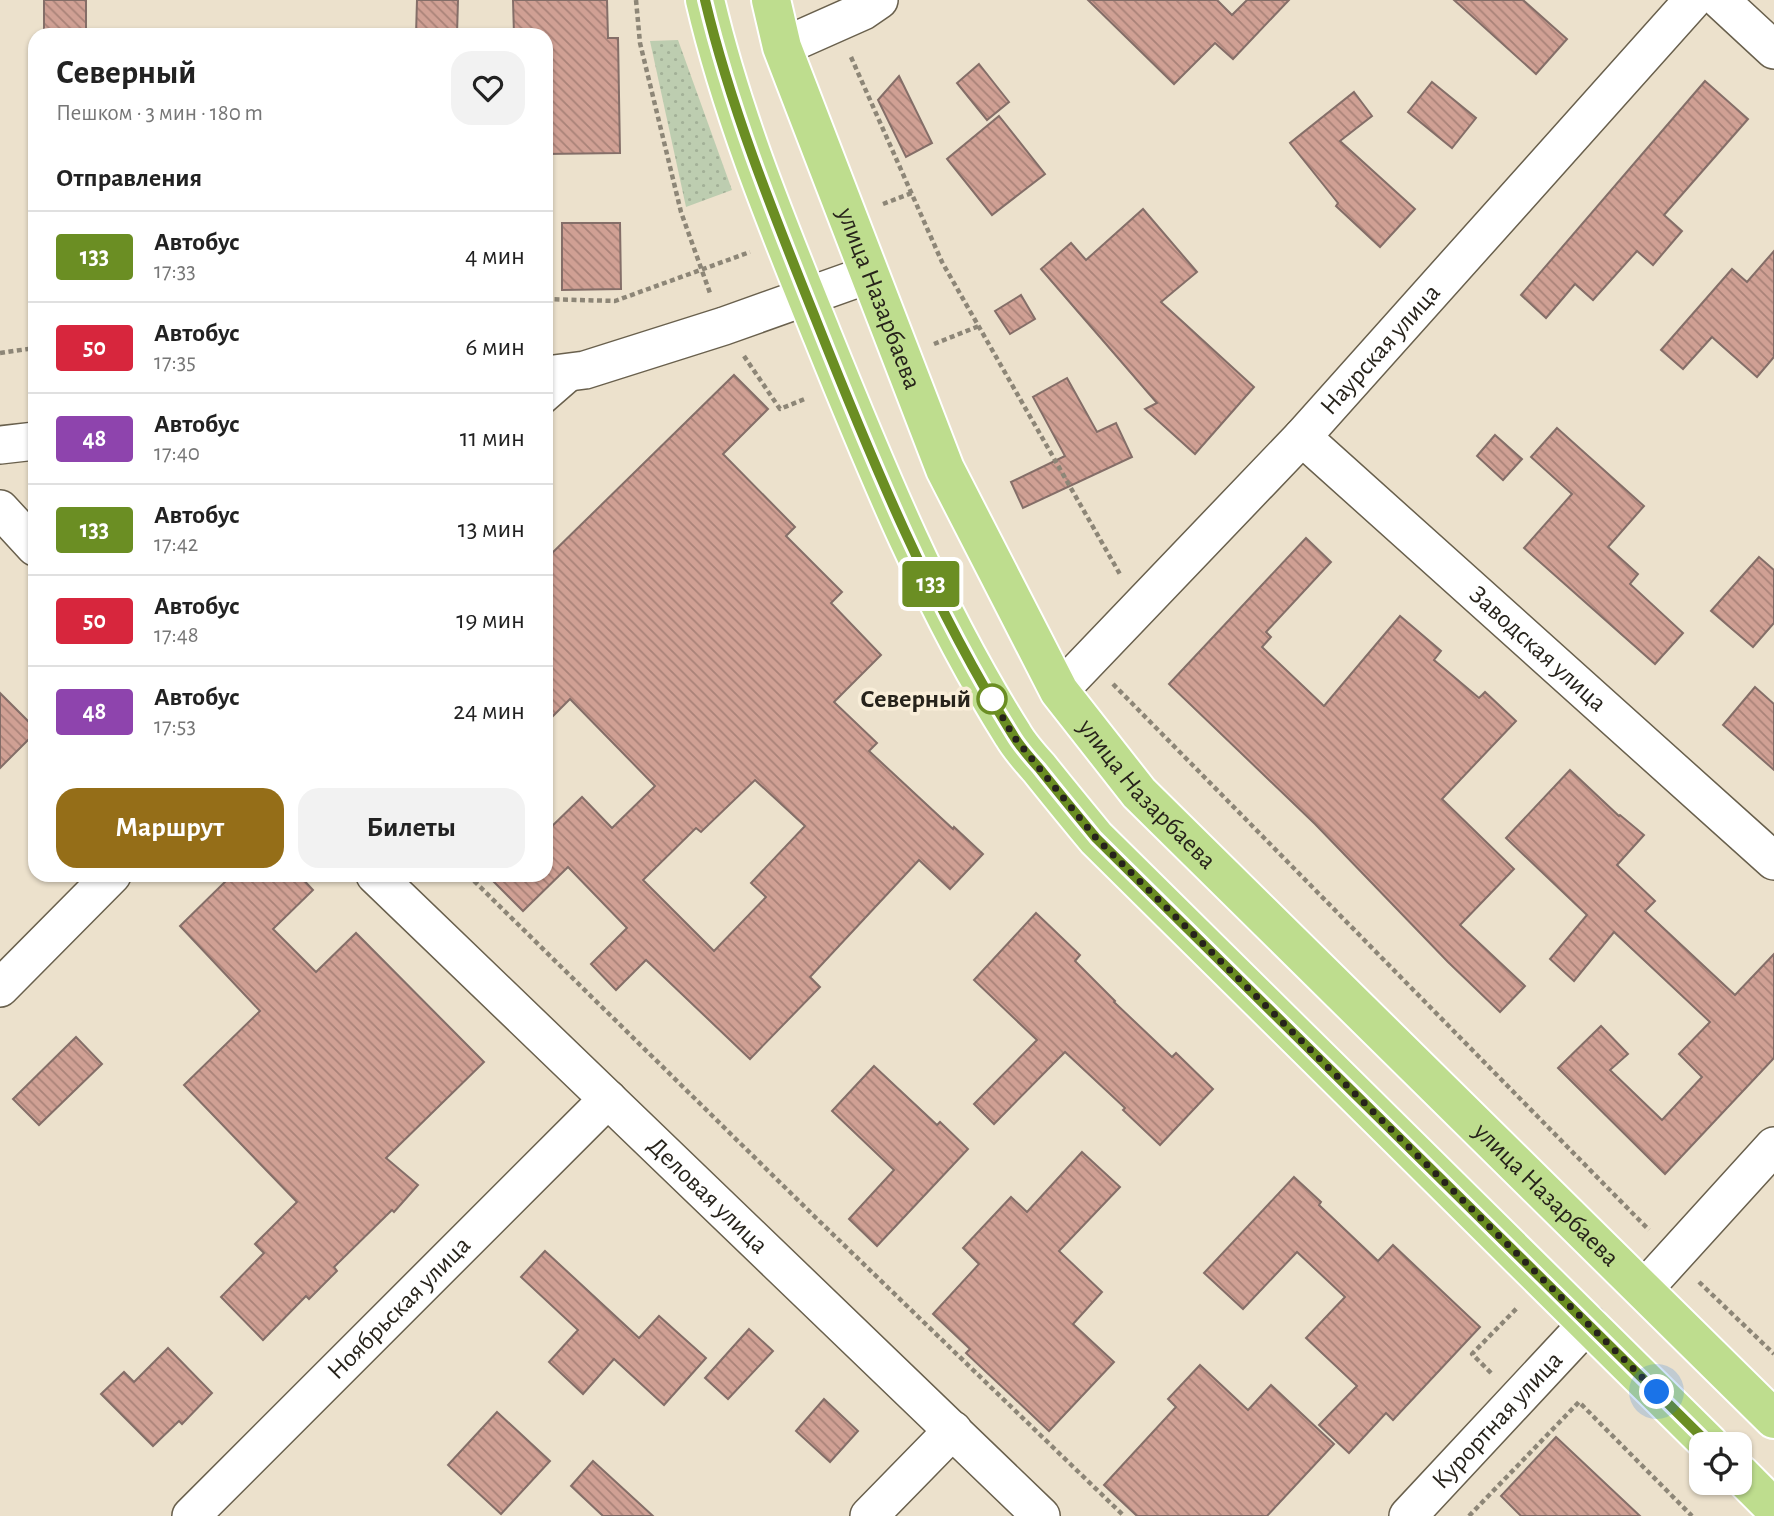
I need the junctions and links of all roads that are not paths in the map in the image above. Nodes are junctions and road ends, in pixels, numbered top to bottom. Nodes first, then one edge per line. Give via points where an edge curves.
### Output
1 (705, 0) edge
2 (771, 0) edge
3 (879, 0) edge
4 (1693, 0) edge
5 (1720, 0) edge
6 (782, 47) junction
7 (1774, 50) edge
8 (870, 274) junction
9 (807, 298) junction
10 (584, 370) junction
11 (553, 374) edge
12 (553, 398) edge
13 (1302, 437) junction
14 (28, 442) edge
15 (0, 445) edge
16 (0, 509) edge
17 (28, 539) edge
18 (1059, 691) junction
19 (1774, 861) edge
20 (105, 882) edge
21 (382, 882) edge
22 (0, 988) edge
23 (608, 1100) junction
24 (1774, 1146) edge
25 (1644, 1289) junction
26 (1588, 1324) junction
27 (1774, 1419) edge
28 (953, 1430) junction
29 (1697, 1432) edge
30 (1752, 1486) edge
31 (1774, 1508) edge
32 (191, 1516) edge
33 (869, 1516) edge
34 (1041, 1516) edge
35 (1408, 1516) edge

1 - 9 main road via 741,121
2 - 6 main road, улица Назарбаева
3 - 6 street
4 - 13 street, Наурская улица
5 - 7 street
6 - 8 main road, улица Назарбаева
8 - 9 street
8 - 18 main road, улица Назарбаева via 945,469
9 - 10 street
9 - 26 main road via 950,624 1014,737 1096,838
10 - 11 street
10 - 12 lane
13 - 18 street, Наурская улица
13 - 19 street, Заводская улица
14 - 15 street
16 - 17 street
18 - 25 main road, улица Назарбаева via 1139,793
20 - 22 street
21 - 23 street, Деловая улица
23 - 28 street, Деловая улица
23 - 32 street, Ноябрьская улица
24 - 25 street
25 - 27 main road, улица Назарбаева
26 - 29 main road
26 - 35 street, Курортная улица
28 - 33 street
28 - 34 street, Деловая улица
30 - 31 main road

